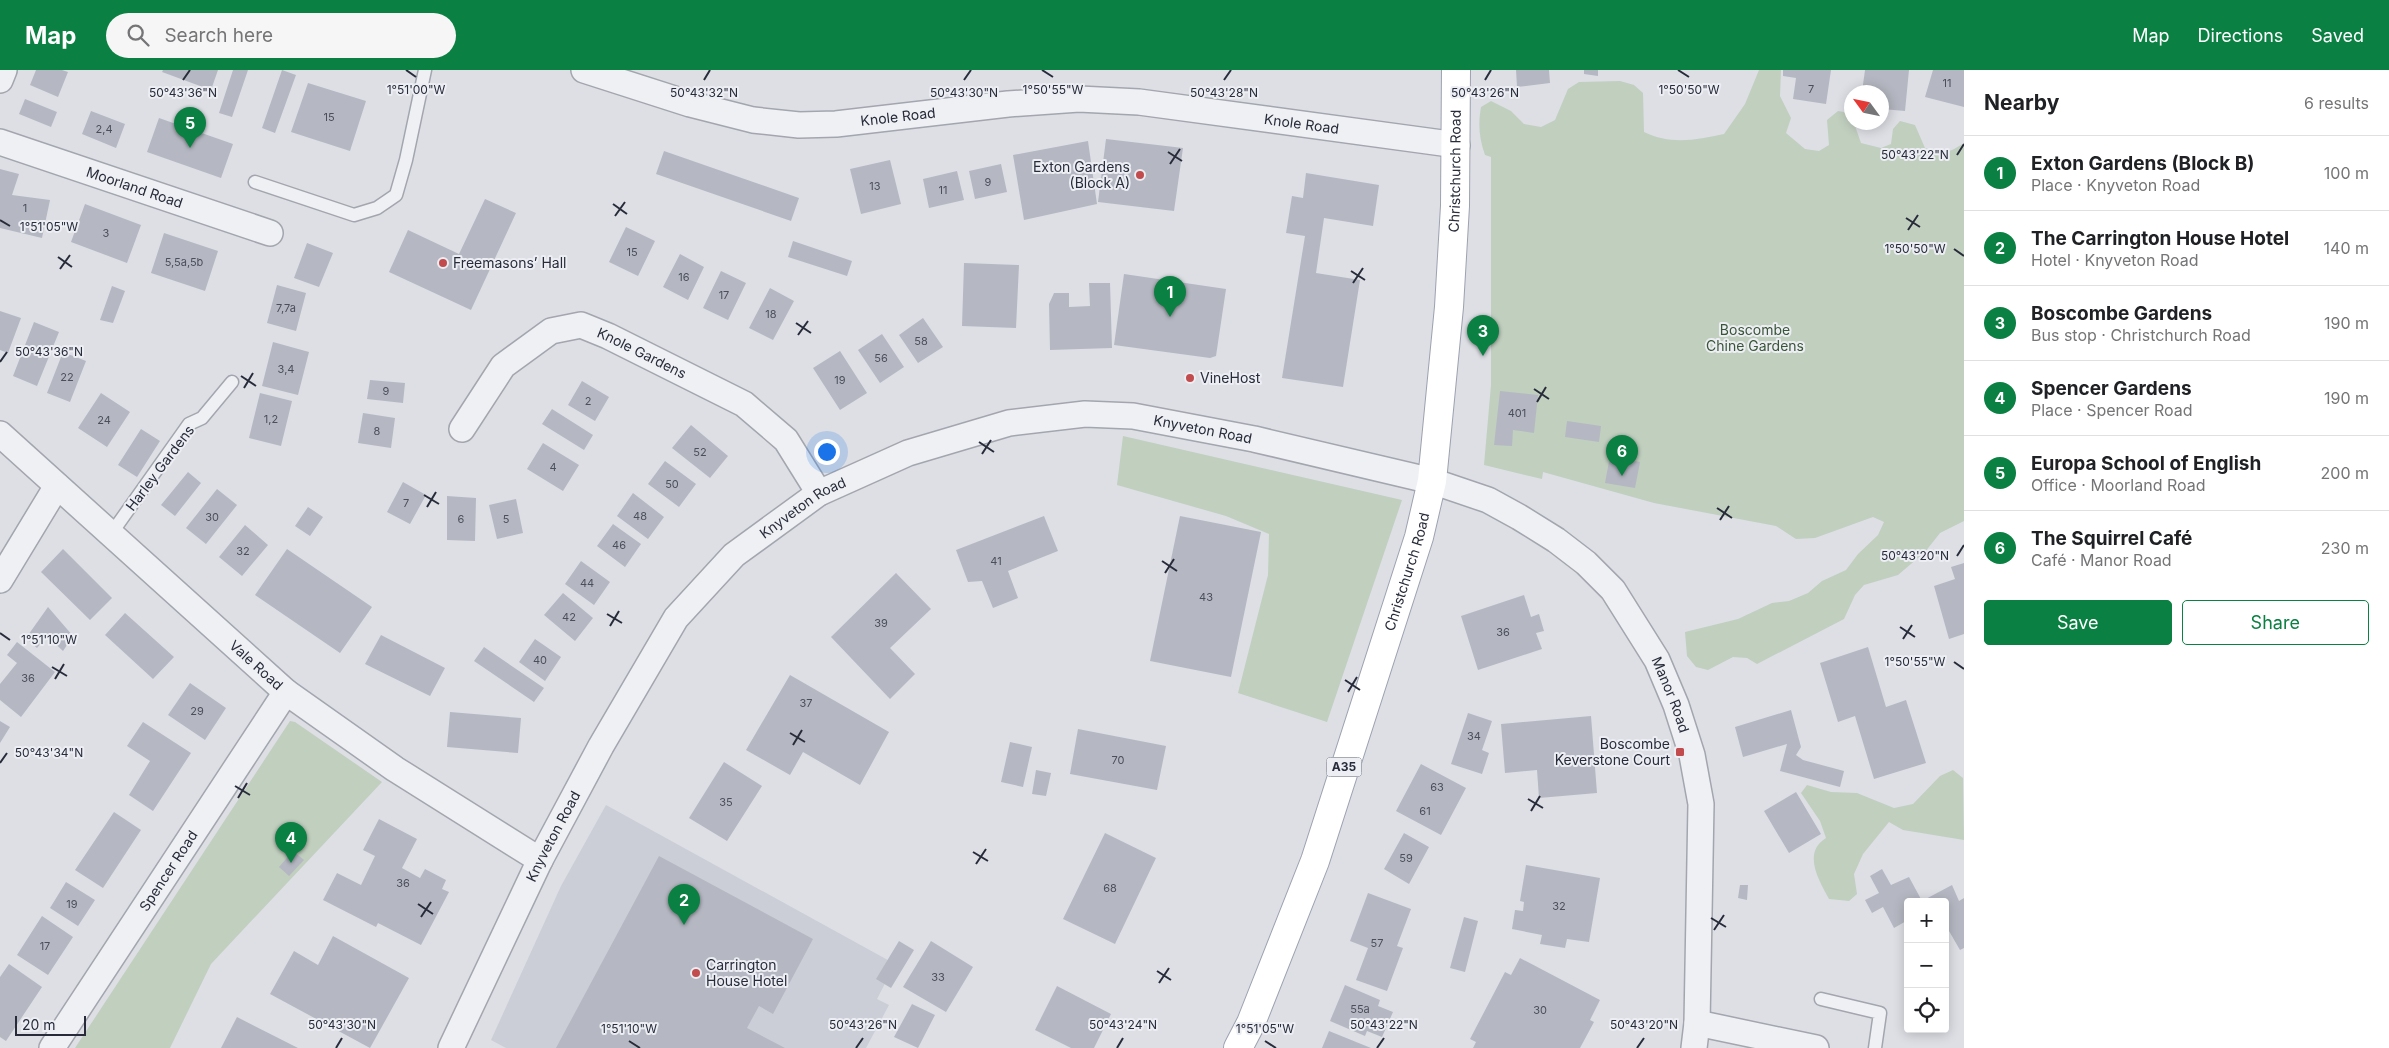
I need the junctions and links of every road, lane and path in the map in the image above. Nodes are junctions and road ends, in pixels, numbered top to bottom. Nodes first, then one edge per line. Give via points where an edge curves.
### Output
1 (4, 70) edge
2 (425, 70) edge
3 (584, 70) edge
4 (1456, 70) edge
5 (616, 76) edge
6 (0, 80) edge
7 (0, 142) edge
8 (1457, 145) junction
9 (255, 182) dead end
10 (270, 233) dead end
11 (232, 382) dead end
12 (462, 429) dead end
13 (0, 434) edge
14 (1432, 481) junction
15 (57, 486) junction
16 (819, 493) junction
17 (111, 534) junction
18 (0, 580) edge
19 (286, 692) junction
20 (540, 860) junction
21 (1821, 999) dead end
22 (1697, 1023) junction
23 (52, 1048) edge
24 (451, 1048) edge
25 (1238, 1048) edge
26 (1694, 1048) edge
27 (1816, 1048) edge
28 (1875, 1048) edge

1 - 6 street
2 - 9 lane via 396,195 377,208 354,215
3 - 5 street, Knole Road
4 - 8 main road, Christchurch Road / A35
5 - 8 street, Knole Road via 690,104 753,120 799,124 836,124 1079,99 1139,102
7 - 10 street, Moorland Road
8 - 14 main road, Christchurch Road / A35 via 1449,307
11 - 17 lane, Harley Gardens via 202,418 189,424
12 - 16 street, Knole Gardens via 503,366 551,331 581,325 744,404 786,440
13 - 15 street, Vale Road
14 - 16 street, Knyveton Road via 1254,439 1133,416 1084,414 1009,423 968,434 908,452
14 - 22 street, Manor Road via 1488,500 1511,512 1586,563 1613,590 1657,660 1692,754 1702,804
14 - 25 main road, Christchurch Road / A35 via 1419,537 1315,861 1251,1023
15 - 17 street, Vale Road
15 - 18 street
16 - 20 street, Knyveton Road via 734,555 676,618 600,746
17 - 19 street, Vale Road
19 - 20 street, Vale Road via 388,765
19 - 23 street, Spencer Road
20 - 24 street, Knyveton Road
21 - 28 lane via 1880,1013
22 - 26 street, Manor Road
22 - 27 street

